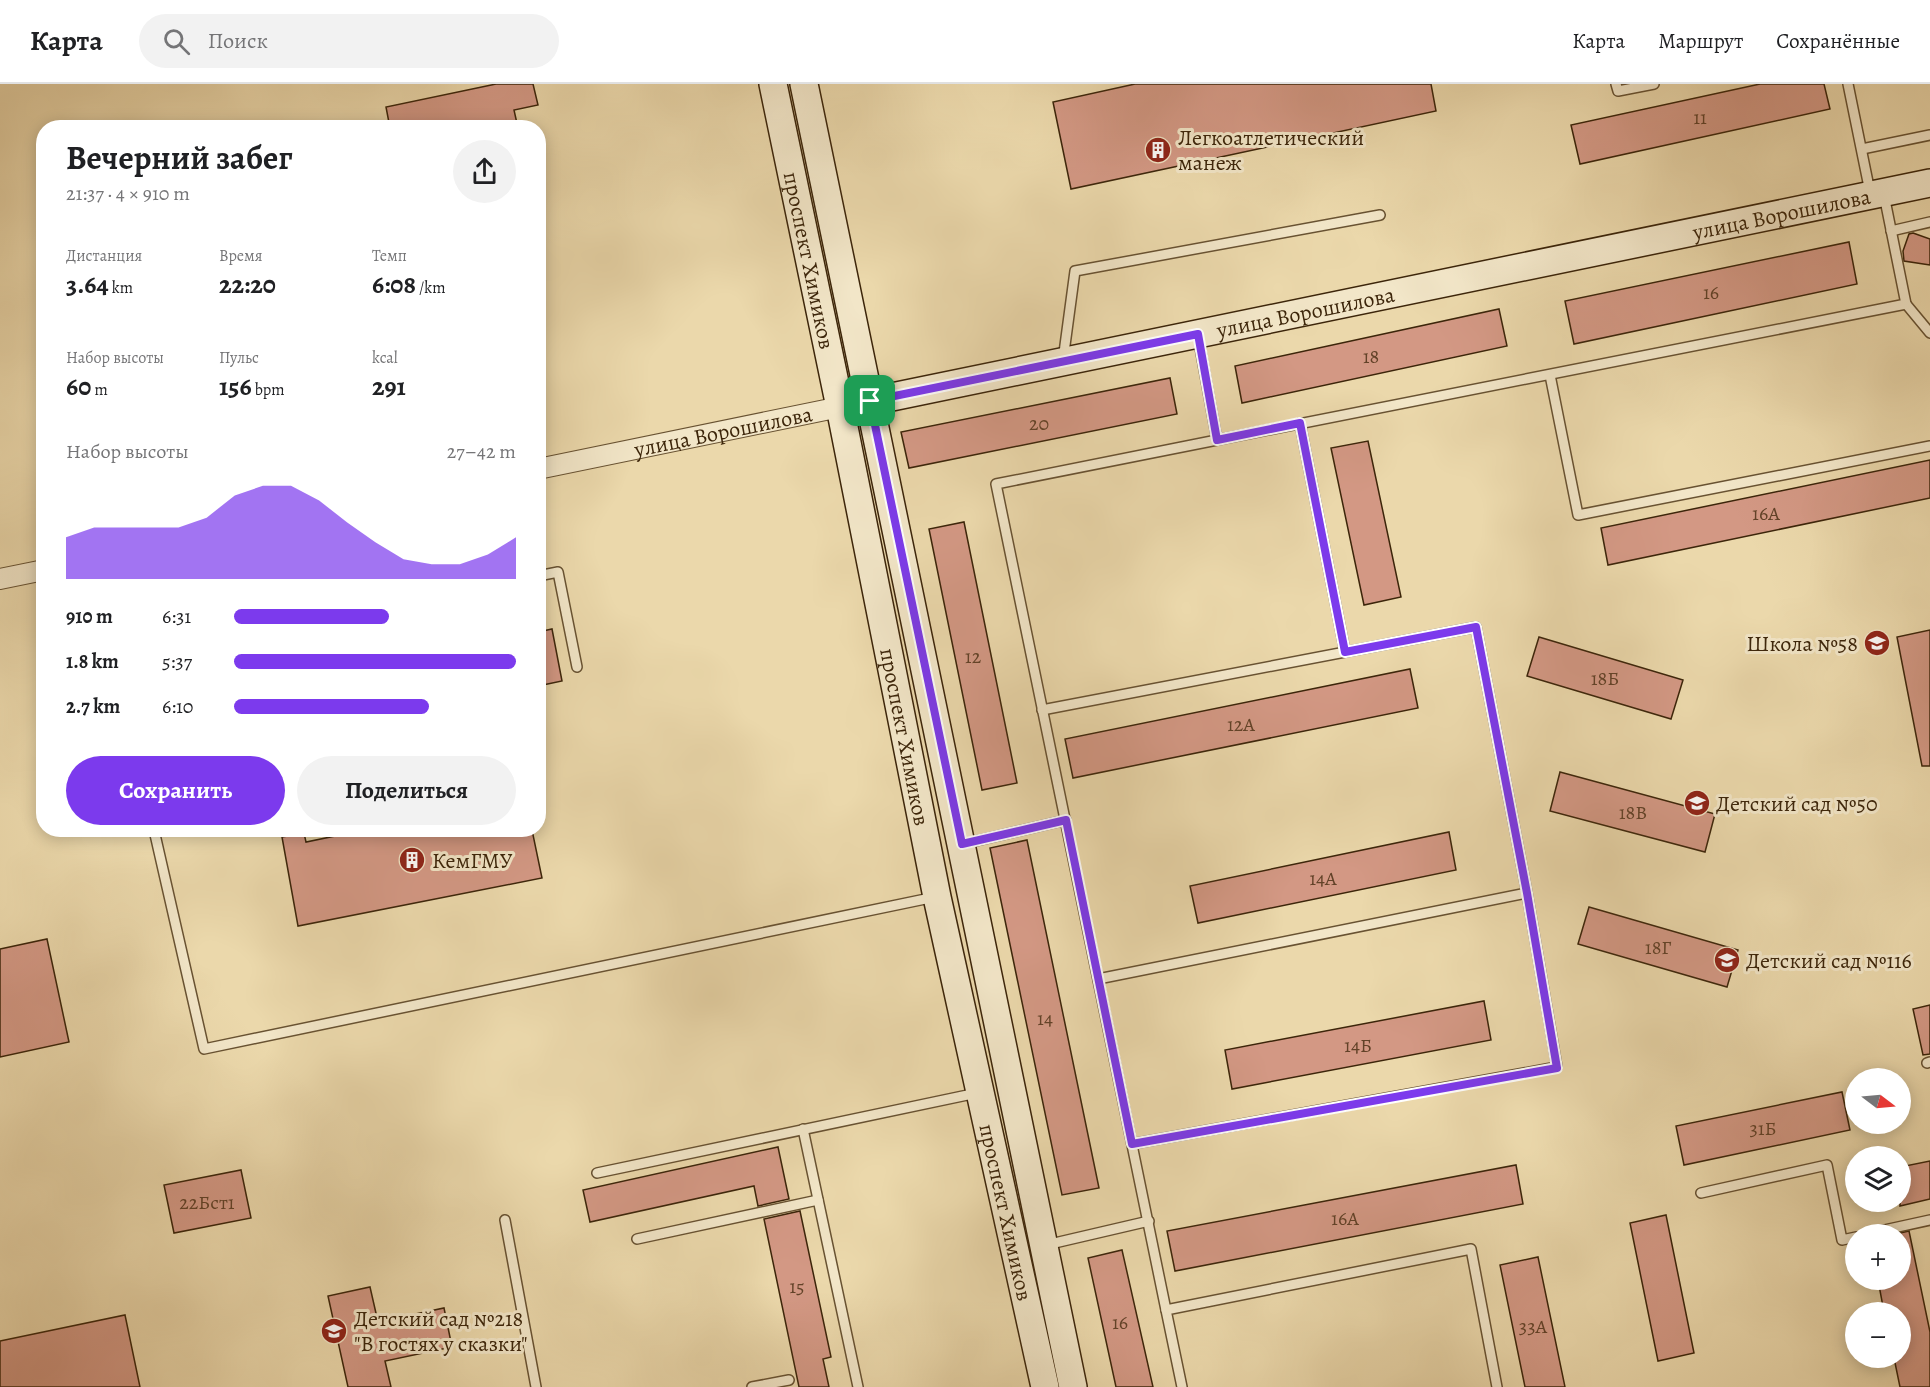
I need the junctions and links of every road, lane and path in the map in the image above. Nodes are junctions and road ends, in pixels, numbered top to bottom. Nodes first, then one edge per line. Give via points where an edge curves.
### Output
1 (773, 84) edge
2 (804, 84) edge
3 (1616, 84) edge
4 (1654, 84) edge
5 (1848, 84) edge
6 (1930, 135) edge
7 (1862, 149) junction
8 (1930, 183) edge
9 (1877, 193) junction
10 (1380, 215) dead end
11 (1930, 222) edge
12 (1892, 231) junction
13 (1906, 304) junction
14 (1930, 333) edge
15 (1198, 334) junction
16 (1063, 361) junction
17 (1550, 375) junction
18 (870, 401) junction
19 (840, 407) junction
20 (1300, 423) junction
21 (1217, 440) junction
22 (1930, 446) edge
23 (546, 467) edge
24 (36, 572) edge
25 (546, 574) edge
26 (0, 579) edge
27 (1345, 652) junction
28 (577, 667) dead end
29 (1042, 710) junction
30 (1066, 820) junction
31 (156, 837) edge
32 (962, 844) junction
33 (1527, 893) junction
34 (937, 897) junction
35 (1098, 979) junction
36 (980, 1092) junction
37 (803, 1129) junction
38 (1132, 1144) junction
39 (597, 1173) dead end
40 (1701, 1193) dead end
41 (818, 1200) junction
42 (505, 1220) dead end
43 (1930, 1220) edge
44 (1149, 1221) junction
45 (1911, 1224) edge
46 (637, 1239) dead end
47 (1845, 1239) edge
48 (1044, 1245) junction
49 (1167, 1311) junction
50 (789, 1380) dead end
51 (536, 1387) edge
52 (752, 1387) edge
53 (858, 1387) edge
54 (1045, 1387) edge
55 (1073, 1387) edge
56 (1182, 1387) edge
57 (1497, 1387) edge

1 - 19 main road, проспект Химиков
2 - 18 main road, проспект Химиков
3 - 4 lane via 1618,91
5 - 7 lane
6 - 7 lane
7 - 9 lane
8 - 9 main road, улица Ворошилова
9 - 12 lane
9 - 15 main road, улица Ворошилова
10 - 16 lane via 1075,272
11 - 12 lane
12 - 13 lane
13 - 14 lane
13 - 17 lane
15 - 16 main road, улица Ворошилова
15 - 21 lane
16 - 18 main road, улица Ворошилова
17 - 20 lane
17 - 22 lane via 1578,515
18 - 19 main road, улица Ворошилова
18 - 32 main road, проспект Химиков
19 - 23 street, улица Ворошилова
19 - 34 main road, проспект Химиков
20 - 21 lane
20 - 27 lane
21 - 29 lane via 996,484
24 - 26 street
25 - 28 lane via 558,572
27 - 29 lane
27 - 33 lane via 1476,627
29 - 30 lane
30 - 32 lane
30 - 35 lane
31 - 34 lane via 204,1049
32 - 48 main road, проспект Химиков
33 - 35 lane
33 - 38 lane via 1557,1068
34 - 36 main road, проспект Химиков
35 - 38 lane
36 - 37 lane
36 - 54 main road, проспект Химиков
37 - 39 lane
37 - 41 lane
38 - 44 lane
40 - 47 lane via 1827,1165 1842,1240
41 - 46 lane
41 - 53 lane
42 - 51 lane
43 - 45 lane
44 - 48 lane
44 - 49 lane
48 - 55 main road, проспект Химиков
49 - 56 lane
49 - 57 lane via 1471,1249
50 - 52 lane

